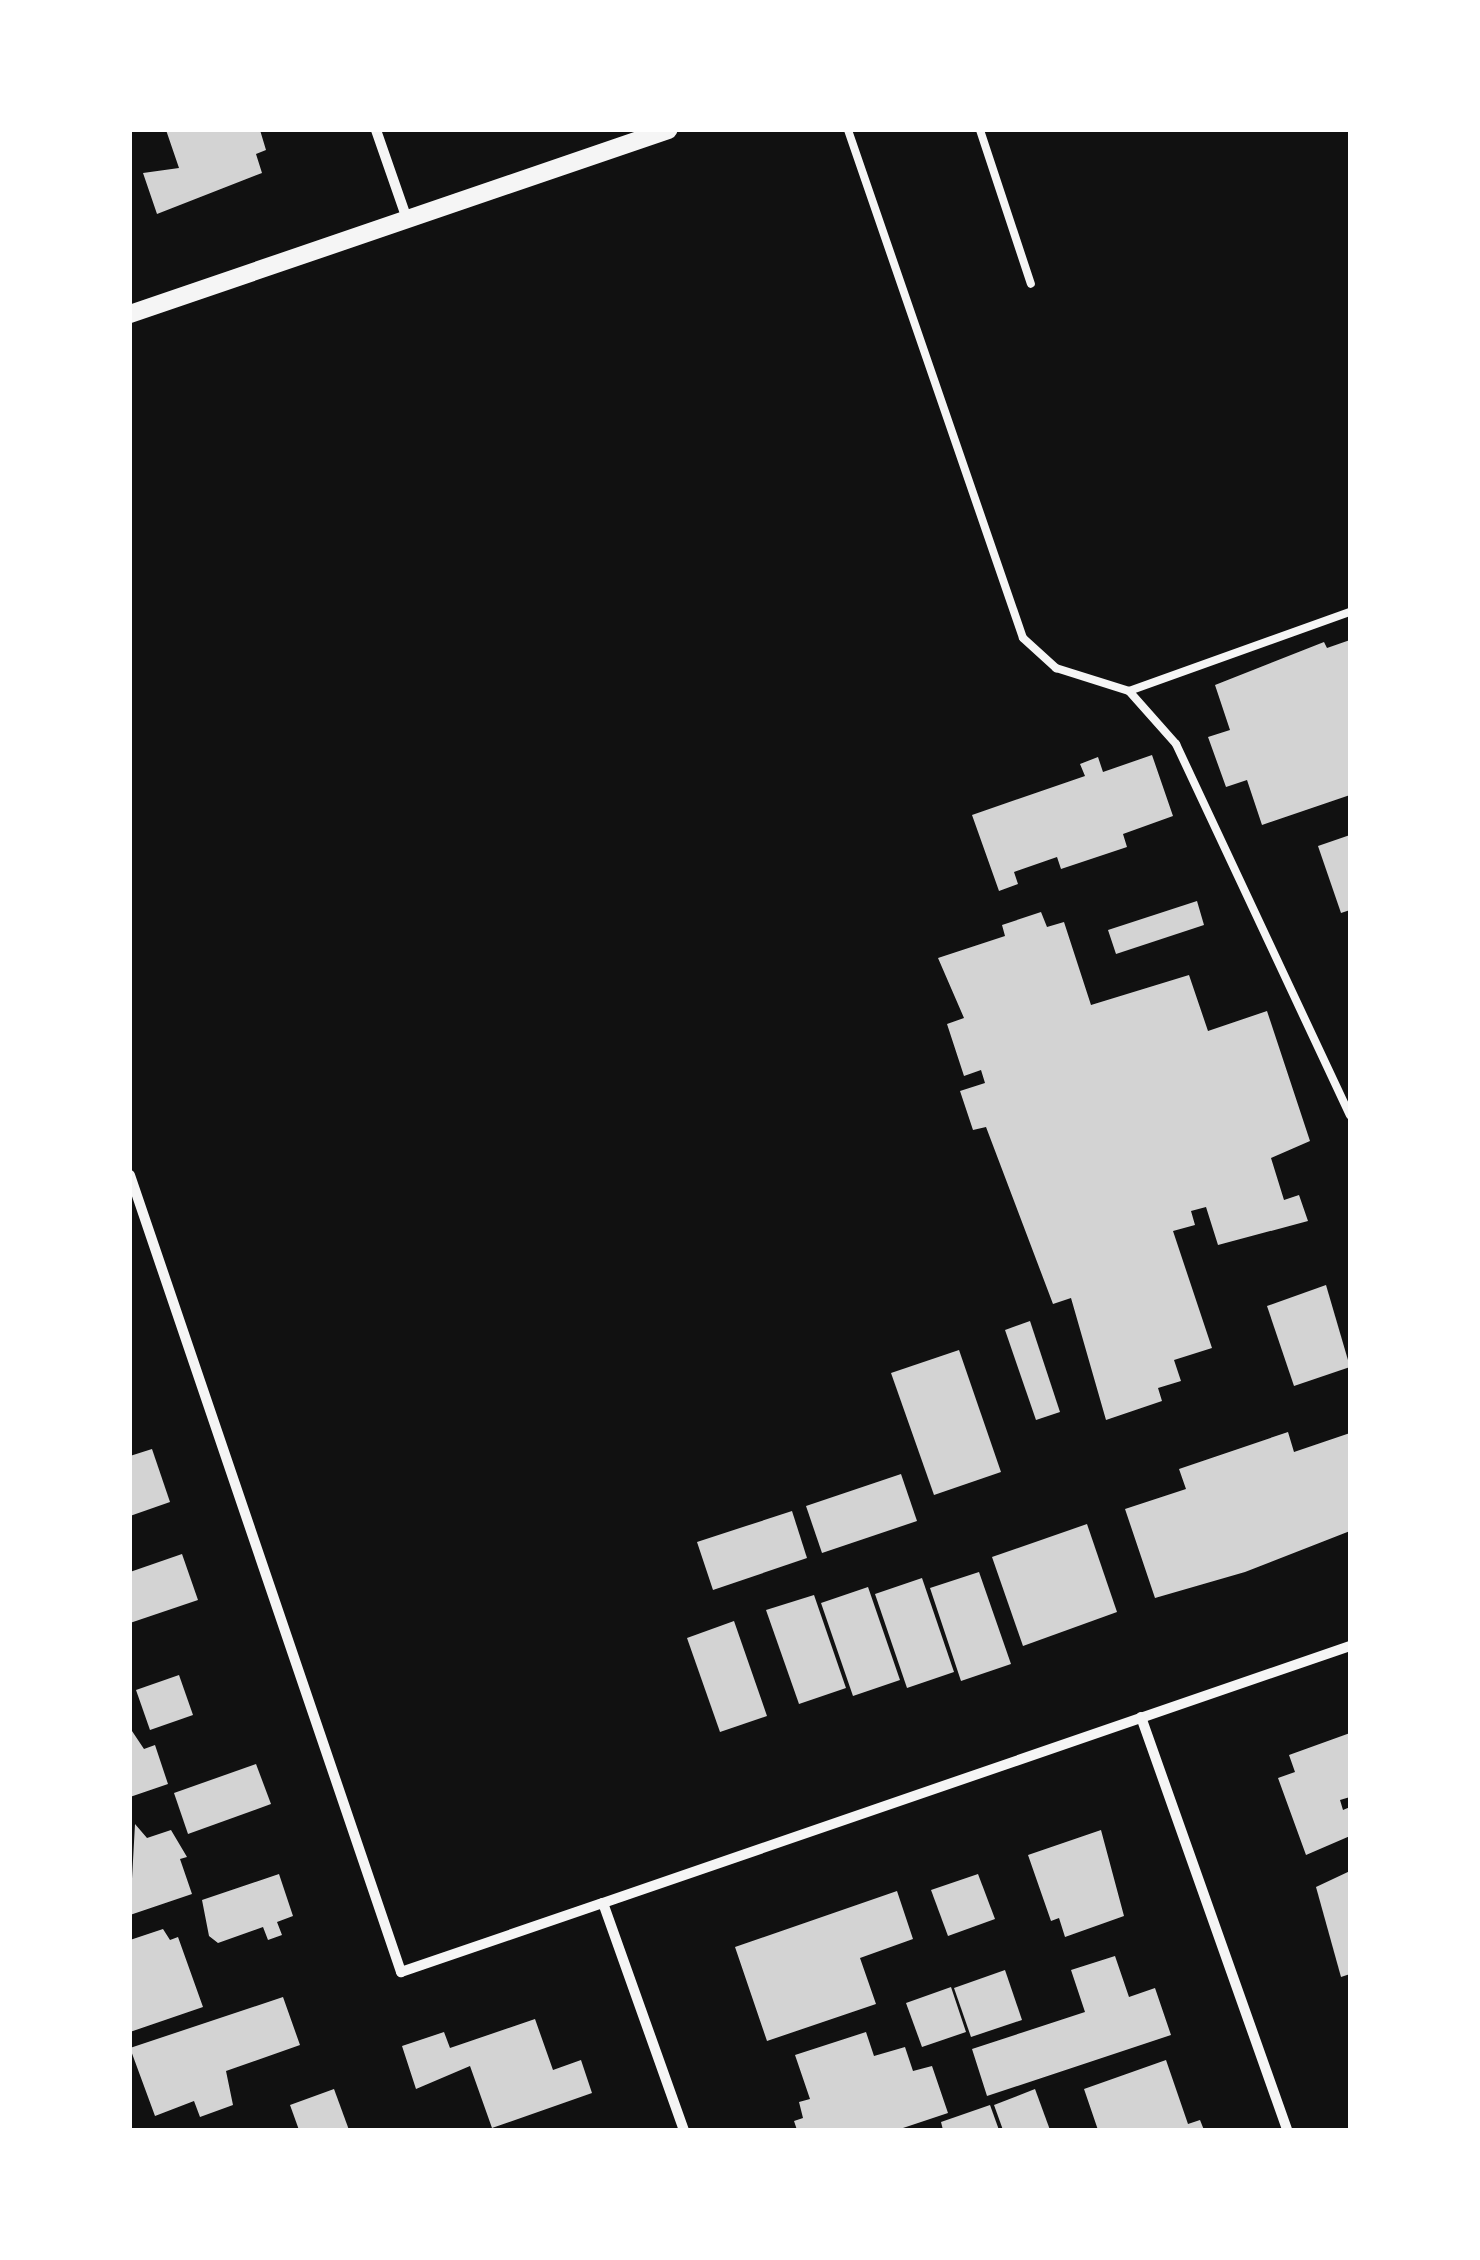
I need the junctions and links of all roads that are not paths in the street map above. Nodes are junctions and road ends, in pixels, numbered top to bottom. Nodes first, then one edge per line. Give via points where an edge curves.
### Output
1 (376, 130) edge
2 (668, 130) edge
3 (848, 130) edge
4 (980, 130) edge
5 (408, 222) junction
6 (1030, 284) dead end
7 (130, 314) edge
8 (1350, 612) edge
9 (1129, 690) junction
10 (1350, 1115) edge
11 (130, 1176) edge
12 (1350, 1646) edge
13 (1141, 1717) junction
14 (603, 1903) junction
15 (684, 2130) edge
16 (1287, 2130) edge

1 - 5 street
2 - 5 street
3 - 9 lane via 1023,638 1056,668
4 - 6 lane
5 - 7 street
8 - 9 lane
9 - 10 lane via 1176,744
11 - 14 street via 401,1972
12 - 13 street
13 - 14 street
13 - 16 street
14 - 15 street

